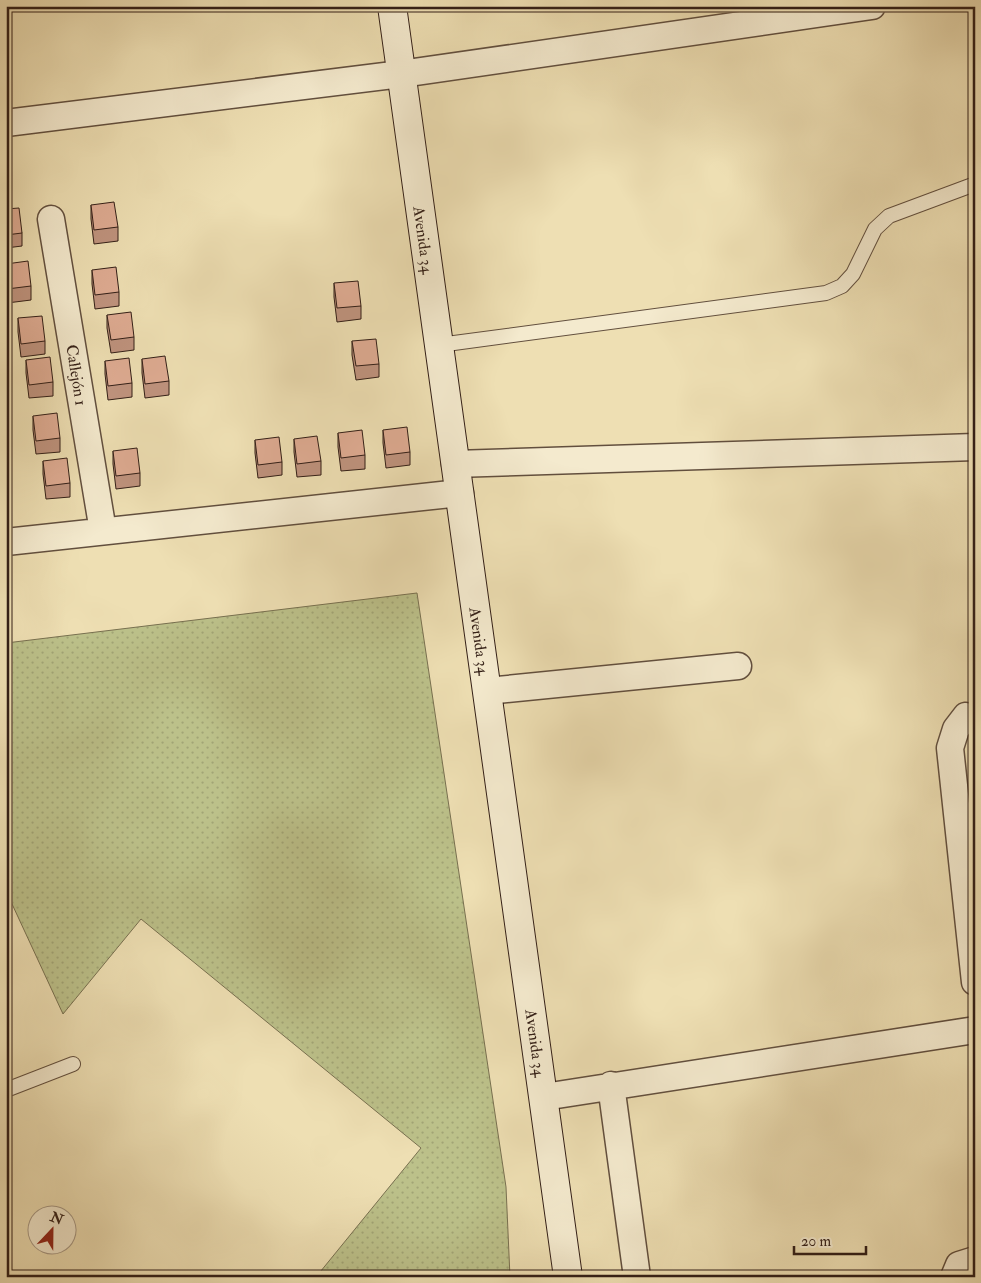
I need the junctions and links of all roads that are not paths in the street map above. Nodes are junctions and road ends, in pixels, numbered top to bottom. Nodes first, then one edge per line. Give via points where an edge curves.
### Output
1 (392, 6) edge
2 (872, 6) edge
3 (776, 13) edge
4 (401, 74) junction
5 (6, 123) edge
6 (975, 184) edge
7 (52, 219) dead end
8 (439, 345) junction
9 (975, 447) edge
10 (455, 464) junction
11 (460, 493) junction
12 (103, 530) junction
13 (6, 542) edge
14 (738, 666) dead end
15 (487, 691) junction
16 (966, 716) dead end
17 (975, 982) edge
18 (975, 1030) edge
19 (72, 1064) dead end
20 (611, 1085) junction
21 (6, 1090) edge
22 (544, 1097) junction
23 (975, 1260) edge
24 (566, 1264) edge
25 (553, 1277) edge
26 (637, 1277) edge
27 (954, 1277) edge

1 - 4 street, Avenida 34
2 - 3 street
3 - 4 street
4 - 5 street
4 - 8 street, Avenida 34
6 - 8 lane via 889,216 875,229 853,274 842,286 826,293
7 - 12 street, Callejón 1
8 - 10 street, Avenida 34
9 - 10 street
10 - 11 street, Avenida 34
11 - 12 street
11 - 15 street, Avenida 34
12 - 13 street
14 - 15 street
15 - 22 street, Avenida 34
16 - 17 street via 956,729 950,748
18 - 20 street
19 - 21 lane
20 - 22 street
20 - 26 street
22 - 24 street, Avenida 34
23 - 27 street via 959,1265
24 - 25 lane

